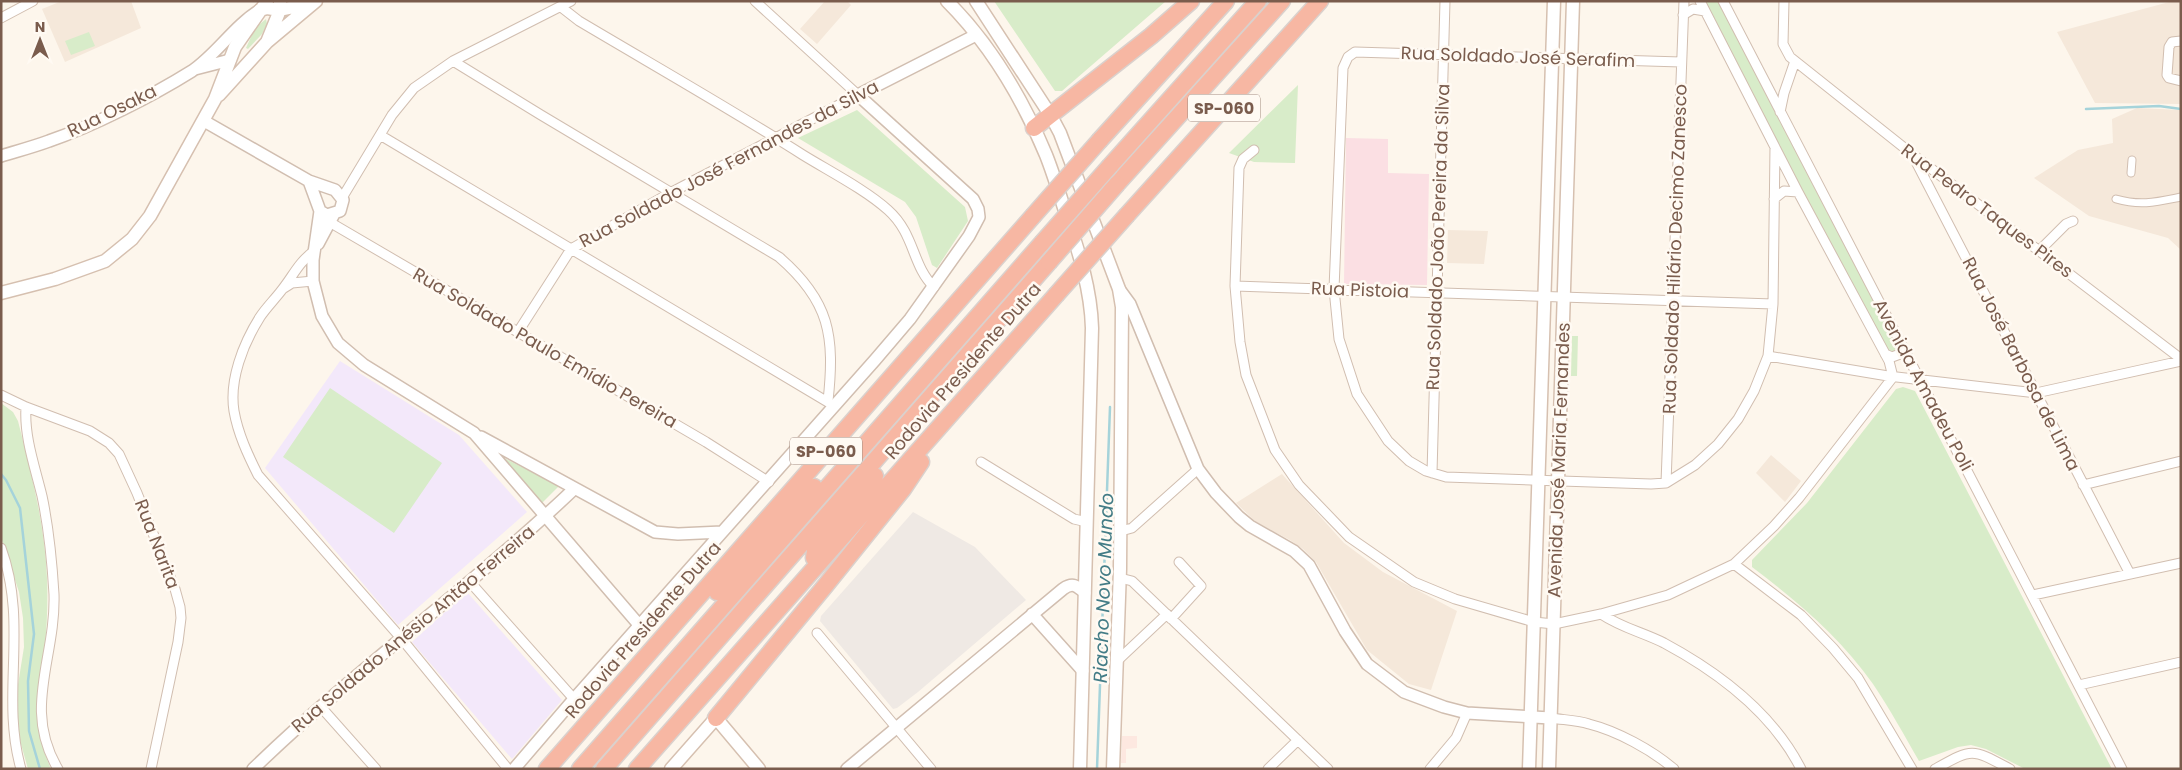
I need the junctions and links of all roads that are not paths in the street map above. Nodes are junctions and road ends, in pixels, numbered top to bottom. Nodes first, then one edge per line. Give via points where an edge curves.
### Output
1 (33, 1) edge
2 (571, 1) edge
3 (755, 1) edge
4 (947, 1) edge
5 (976, 1) edge
6 (1191, 1) edge
7 (1226, 1) edge
8 (1258, 1) edge
9 (1282, 1) edge
10 (1320, 1) edge
11 (1445, 1) edge
12 (1554, 1) edge
13 (1573, 1) edge
14 (1684, 1) edge
15 (1700, 1) edge
16 (1723, 1) edge
17 (1784, 1) edge
18 (315, 2) edge
19 (280, 5) edge
20 (263, 6) edge
21 (561, 7) junction
22 (1705, 11) junction
23 (1683, 15) junction
24 (1, 18) edge
25 (976, 35) junction
26 (2181, 41) edge
27 (267, 42) junction
28 (258, 52) junction
29 (1443, 55) junction
30 (1552, 57) junction
31 (1572, 58) junction
32 (230, 60) junction
33 (1015, 60) junction
34 (453, 61) junction
35 (1794, 61) junction
36 (1682, 62) junction
37 (193, 70) junction
38 (2181, 81) edge
39 (858, 95) junction
40 (215, 99) junction
41 (1780, 112) junction
42 (1051, 116) junction
43 (204, 121) junction
44 (1034, 128) junction
45 (380, 135) junction
46 (777, 139) junction
47 (1775, 147) junction
48 (1, 148) edge
49 (1254, 150) dead end
50 (14, 152) junction
51 (1912, 154) junction
52 (1, 156) edge
53 (2132, 160) dead end
54 (2131, 173) dead end
55 (309, 181) junction
56 (332, 189) junction
57 (672, 192) junction
58 (1798, 192) junction
59 (2181, 197) edge
60 (342, 198) junction
61 (2116, 198) dead end
62 (1774, 199) junction
63 (318, 210) junction
64 (332, 218) junction
65 (2073, 221) dead end
66 (571, 249) junction
67 (315, 250) junction
68 (2039, 251) junction
69 (313, 281) junction
70 (1235, 286) junction
71 (934, 287) junction
72 (283, 289) junction
73 (1119, 289) junction
74 (1334, 289) junction
75 (1, 292) edge
76 (1436, 292) junction
77 (1544, 296) junction
78 (1564, 296) junction
79 (1673, 300) junction
80 (1773, 304) junction
81 (518, 332) junction
82 (1903, 349) junction
83 (1885, 354) junction
84 (1768, 356) junction
85 (2181, 360) edge
86 (1893, 377) junction
87 (1919, 379) junction
88 (2036, 393) junction
89 (1, 395) edge
90 (831, 404) junction
91 (26, 407) junction
92 (890, 417) junction
93 (906, 426) junction
94 (474, 433) junction
95 (931, 437) junction
96 (981, 462) dead end
97 (2181, 462) edge
98 (1198, 469) junction
99 (1432, 473) junction
100 (1538, 480) junction
101 (1558, 481) junction
102 (769, 482) junction
103 (1666, 483) junction
104 (2083, 484) junction
105 (574, 489) junction
106 (545, 516) junction
107 (1087, 522) junction
108 (1120, 531) junction
109 (722, 532) junction
110 (1, 548) edge
111 (1179, 562) dead end
112 (2181, 563) edge
113 (1734, 564) junction
114 (813, 570) junction
115 (2130, 574) junction
116 (1120, 578) junction
117 (470, 582) junction
118 (1085, 593) junction
119 (2033, 595) junction
120 (1032, 614) junction
121 (1601, 614) junction
122 (1169, 616) junction
123 (1534, 622) junction
124 (1554, 624) junction
125 (640, 626) junction
126 (817, 633) dead end
127 (401, 638) junction
128 (1117, 661) junction
129 (2181, 662) edge
130 (1083, 672) junction
131 (2079, 685) junction
132 (619, 686) junction
133 (574, 699) junction
134 (320, 706) junction
135 (1467, 714) junction
136 (1531, 717) junction
137 (716, 718) junction
138 (1551, 718) junction
139 (897, 728) junction
140 (1298, 740) junction
141 (375, 768) edge
142 (20, 769) edge
143 (58, 769) edge
144 (152, 769) edge
145 (253, 769) edge
146 (508, 769) edge
147 (514, 769) edge
148 (547, 769) edge
149 (580, 769) edge
150 (604, 769) edge
151 (637, 769) edge
152 (670, 769) edge
153 (759, 769) edge
154 (847, 769) edge
155 (931, 769) edge
156 (1080, 769) edge
157 (1113, 769) edge
158 (1268, 769) edge
159 (1328, 769) edge
160 (1430, 769) edge
161 (1529, 769) edge
162 (1549, 769) edge
163 (1674, 769) edge
164 (1801, 769) edge
165 (1912, 769) edge
166 (1935, 769) edge
167 (2010, 769) edge
168 (2122, 769) edge

1 - 24 street
2 - 21 street
3 - 39 street
4 - 25 main road
5 - 33 main road
6 - 42 highway
7 - 132 highway, Rodovia Presidente Dutra / SP-060, bridge
8 - 92 highway, Rodovia Presidente Dutra / SP-060, bridge
9 - 93 highway, Rodovia Presidente Dutra / SP-060, bridge
10 - 95 highway, Rodovia Presidente Dutra / SP-060, bridge
11 - 29 street, Rua Soldado João Pereira da Silva
12 - 30 main road, Avenida José Maria Fernandes
13 - 31 main road, Avenida José Maria Fernandes
14 - 23 street, Rua Soldado Hilário Decimo Zanesco
15 - 22 street, Avenida Amadeu Poli
16 - 41 street, Avenida Amadeu Poli
17 - 35 street via 1783,44
18 - 19 main road
18 - 27 main road
19 - 20 main road
19 - 27 main road
20 - 32 main road
20 - 37 street, Rua Osaka
21 - 34 street
21 - 46 street via 578,21
22 - 23 street via 1693,9
22 - 47 street, Avenida Amadeu Poli
23 - 36 street, Rua Soldado Hilário Decimo Zanesco
25 - 33 main road via 986,37 1000,56
25 - 39 street, Rua Soldado José Fernandes da Silva
25 - 44 main road
26 - 38 street via 2172,42 2169,47 2167,75
27 - 28 main road
28 - 32 main road
28 - 40 main road
29 - 30 street, Rua Soldado José Serafim
29 - 74 street, Rua Soldado José Serafim via 1355,52 1348,57 1343,68
29 - 76 street, Rua Soldado João Pereira da Silva
30 - 31 street, Rua Soldado José Serafim
30 - 77 main road, Avenida José Maria Fernandes
31 - 36 street, Rua Soldado José Serafim
31 - 78 main road, Avenida José Maria Fernandes
32 - 37 street
32 - 40 main road
33 - 42 main road
34 - 45 street via 414,88
34 - 57 street
35 - 41 street
35 - 51 street, Rua Pedro Taques Pires
36 - 79 street, Rua Soldado Hilário Decimo Zanesco
37 - 50 street, Rua Osaka via 88,126
39 - 46 street, Rua Soldado José Fernandes da Silva
39 - 71 street via 973,199 978,209 979,217 969,236
40 - 43 main road
41 - 82 street, Avenida Amadeu Poli
42 - 44 highway
42 - 73 main road
43 - 55 street
43 - 75 main road via 150,216 122,249 105,261 46,282
44 - 107 main road via 1071,230 1088,290 1092,321
45 - 60 street
45 - 66 street
46 - 57 street, Rua Soldado José Fernandes da Silva
46 - 71 street via 890,211 910,238 925,279
47 - 58 street, Avenida Amadeu Poli
47 - 62 street
48 - 50 street
49 - 70 street via 1243,159 1239,168
50 - 52 street, Rua Osaka
51 - 68 street, Rua Pedro Taques Pires
51 - 88 street, Rua José Barbosa de Lima
53 - 54 street
55 - 56 street
55 - 63 street
56 - 60 street
56 - 63 street via 319,194
57 - 66 street, Rua Soldado José Fernandes da Silva
57 - 90 street via 779,257 812,293 827,325
58 - 62 street via 1784,191
58 - 83 street, Avenida Amadeu Poli
59 - 61 street via 2146,204 2133,204
60 - 64 street via 342,208
62 - 80 street
63 - 64 street
63 - 67 street
64 - 67 street
64 - 81 street, Rua Soldado Paulo Emídio Pereira
65 - 68 street
66 - 81 street, Rua Soldado José Fernandes da Silva
66 - 90 street
67 - 69 street
67 - 72 street via 302,260
68 - 85 street, Rua Pedro Taques Pires
69 - 72 street via 292,283
69 - 94 street via 329,330 350,355
70 - 74 street, Rua Pistoia
70 - 123 street via 1246,375 1275,450 1299,485 1349,537 1414,582 1455,599
71 - 90 street via 910,319
72 - 127 street via 260,316 244,348 235,383 234,410 244,445 258,475
73 - 98 street via 1130,304
73 - 108 main road via 1122,307
74 - 76 street, Rua Pistoia
74 - 99 street via 1339,339 1357,394 1397,452
76 - 77 street, Rua Pistoia
76 - 99 street, Rua Soldado João Pereira da Silva
77 - 78 street, Avenida José Maria Fernandes
77 - 100 main road, Avenida José Maria Fernandes
78 - 79 street
78 - 101 main road, Avenida José Maria Fernandes
79 - 80 street
79 - 103 street, Rua Soldado Hilário Decimo Zanesco
80 - 84 street
81 - 102 street, Rua Soldado Paulo Emídio Pereira
82 - 83 street via 1892,357
82 - 87 street, Avenida Amadeu Poli
83 - 86 street, Avenida Amadeu Poli
84 - 86 street
84 - 103 street via 1754,391 1718,444
85 - 88 street
86 - 87 street
86 - 113 street via 1799,498
87 - 88 street
87 - 119 street, Avenida Amadeu Poli
88 - 104 street, Rua José Barbosa de Lima
89 - 91 street, Rua Narita
90 - 102 street
91 - 143 street via 26,427 49,536 54,596 41,720 48,748
91 - 144 street, Rua Narita via 90,431 119,454 138,493 175,589 180,607 180,629
92 - 132 highway via 872,427 640,674
92 - 149 highway, Rodovia Presidente Dutra / SP-060
93 - 114 highway via 900,446 815,551
93 - 150 highway, Rodovia Presidente Dutra / SP-060
94 - 105 street
94 - 106 street
95 - 114 highway, Rodovia Presidente Dutra / SP-060
95 - 137 highway via 923,459 903,489
96 - 107 street via 1074,519
97 - 104 street
98 - 108 street via 1132,528
98 - 135 street via 1239,517 1294,551 1309,565 1344,631 1367,664 1404,692
99 - 100 street via 1446,477
100 - 101 street
100 - 123 main road, Avenida José Maria Fernandes
101 - 103 street
101 - 124 main road, Avenida José Maria Fernandes
102 - 109 street
104 - 115 street, Rua José Barbosa de Lima
105 - 106 street, Rua Soldado Anésio Antão Ferreira
105 - 109 street via 655,532
106 - 117 street, Rua Soldado Anésio Antão Ferreira
106 - 125 street
107 - 118 main road
108 - 116 main road
109 - 125 street
110 - 142 street via 13,602 8,700
111 - 122 street via 1201,586
112 - 115 street
113 - 121 street via 1668,595
113 - 165 street via 1801,615 1833,648 1858,678
114 - 151 highway, Rodovia Presidente Dutra / SP-060
115 - 119 street
116 - 122 street via 1132,581
116 - 128 main road
117 - 127 street, Rua Soldado Anésio Antão Ferreira
117 - 133 street
118 - 120 street via 1076,585 1069,585
118 - 130 main road
119 - 131 street, Avenida Amadeu Poli
120 - 130 street
120 - 139 street
121 - 124 street
121 - 164 street via 1618,626 1662,642 1739,692 1765,718
122 - 128 street
122 - 140 street
123 - 124 street, Avenida José Maria Fernandes
123 - 136 main road, Avenida José Maria Fernandes
124 - 138 main road, Avenida José Maria Fernandes
125 - 133 street
126 - 139 street
127 - 134 street, Rua Soldado Anésio Antão Ferreira
127 - 146 street
128 - 157 main road
129 - 131 street
130 - 156 main road
131 - 168 street, Avenida Amadeu Poli
132 - 148 highway, Rodovia Presidente Dutra / SP-060
133 - 147 street
134 - 141 street
134 - 145 street, Rua Soldado Anésio Antão Ferreira
135 - 136 street
135 - 160 street via 1456,738
136 - 138 street
136 - 161 main road, Avenida José Maria Fernandes
137 - 152 main road
137 - 153 main road
138 - 162 main road, Avenida José Maria Fernandes
138 - 163 street via 1603,729 1639,744
139 - 154 street
139 - 155 street
140 - 158 street
140 - 159 street
166 - 167 street via 1972,752

